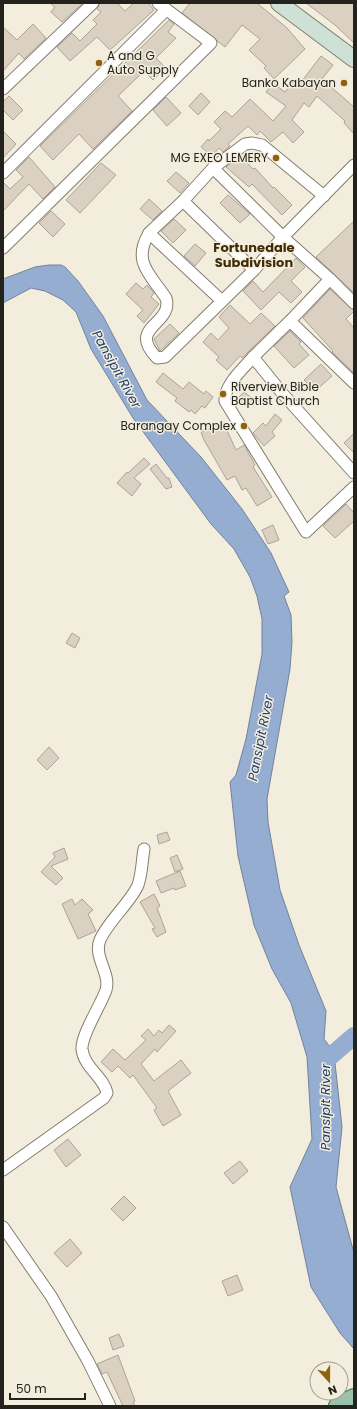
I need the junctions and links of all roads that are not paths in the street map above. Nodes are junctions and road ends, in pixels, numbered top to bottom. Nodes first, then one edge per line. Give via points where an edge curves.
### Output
1 (93, 3) edge
2 (279, 3) edge
3 (162, 6) edge
4 (354, 60) edge
5 (3, 89) edge
6 (354, 165) edge
7 (213, 168) junction
8 (3, 173) edge
9 (324, 196) junction
10 (183, 201) junction
11 (149, 232) junction
12 (283, 237) junction
13 (3, 248) edge
14 (254, 270) junction
15 (330, 279) junction
16 (222, 301) junction
17 (354, 304) edge
18 (290, 321) junction
19 (253, 357) junction
20 (354, 384) edge
21 (354, 473) edge
22 (354, 487) edge
23 (144, 849) dead end
24 (3, 1170) edge
25 (3, 1227) edge
26 (354, 1398) edge
27 (110, 1406) edge
28 (338, 1406) edge

1 - 5 street
2 - 4 main road
3 - 8 street
3 - 13 street via 210,43
6 - 9 street
7 - 9 street via 245,144 262,145
7 - 10 street
7 - 12 street
9 - 12 street
10 - 11 street
10 - 14 street
11 - 16 street
11 - 16 street via 141,253 144,266 168,303 167,309 146,333 145,342 156,358 165,357
12 - 14 street
12 - 15 street
14 - 16 street
15 - 17 street
15 - 18 street
18 - 19 street
18 - 20 street
19 - 21 street
19 - 22 street via 232,382 225,401 306,532
23 - 24 street via 138,885 100,941 99,952 108,981 106,991 84,1038 82,1049 87,1064 106,1086 107,1093 104,1098
25 - 27 street via 51,1296
26 - 28 main road

